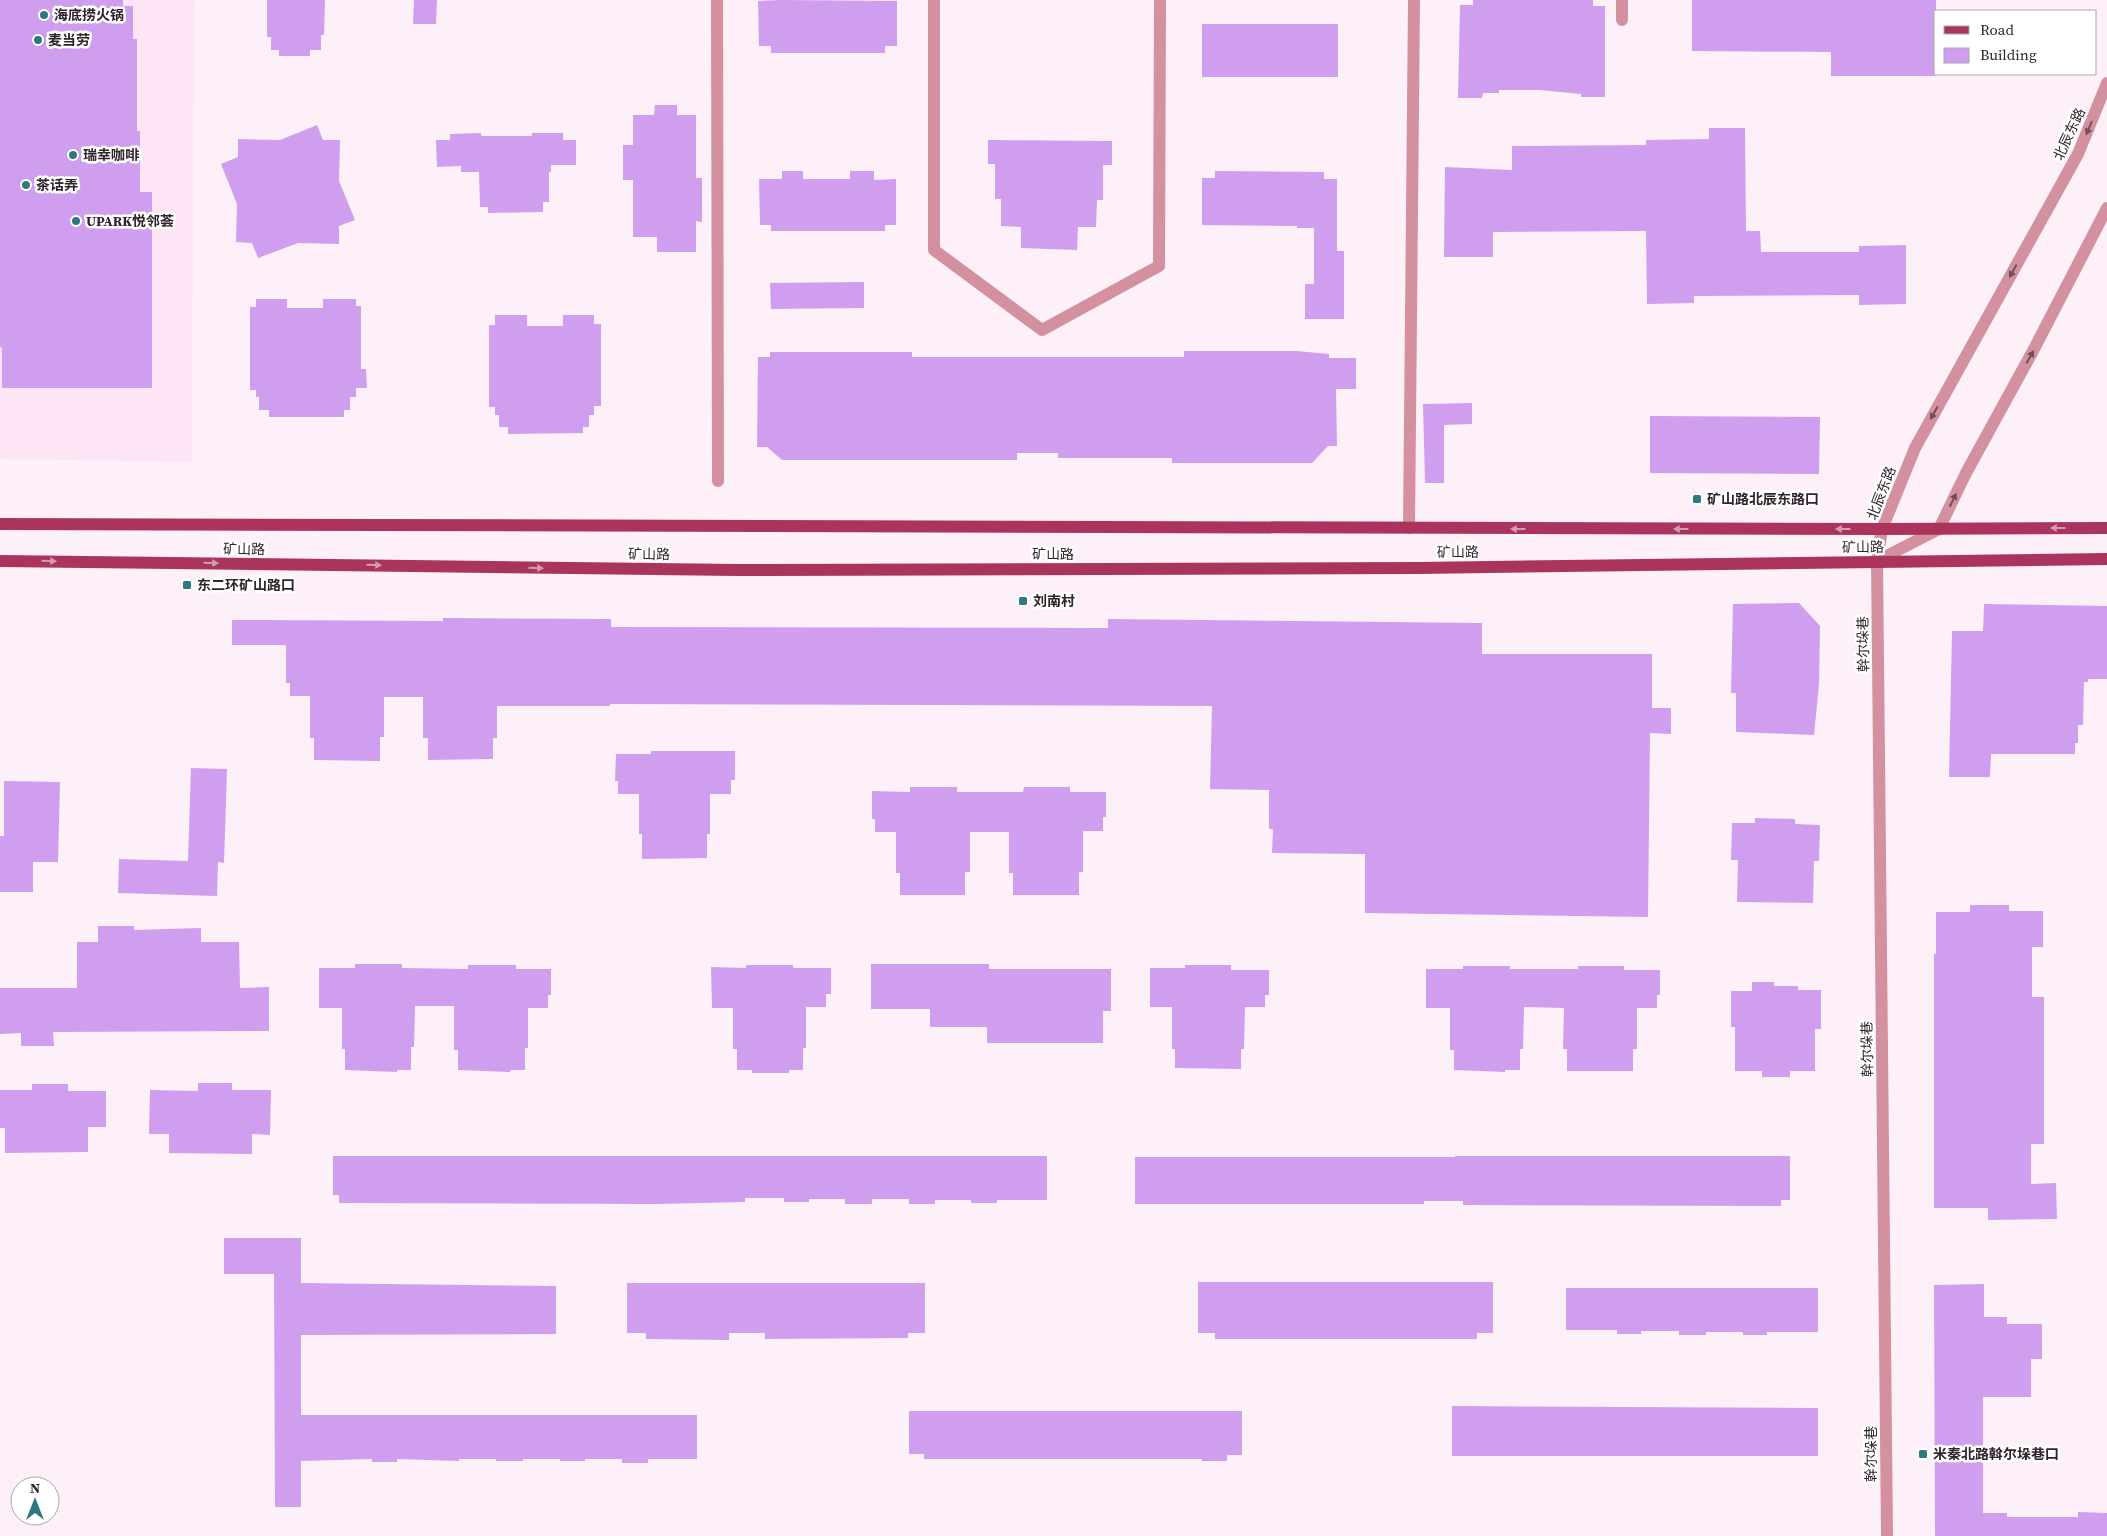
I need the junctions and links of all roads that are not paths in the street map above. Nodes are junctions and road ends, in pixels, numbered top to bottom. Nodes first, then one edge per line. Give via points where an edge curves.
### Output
1 (717, 0) edge
2 (934, 0) edge
3 (1160, 0) edge
4 (1414, 0) edge
5 (1622, 0) edge
6 (1622, 20) dead end
7 (2107, 83) edge
8 (2107, 208) edge
9 (718, 481) dead end
10 (0, 524) edge
11 (1409, 528) junction
12 (2107, 528) edge
13 (1939, 529) junction
14 (1882, 530) junction
15 (2107, 559) edge
16 (0, 560) edge
17 (1877, 561) junction
18 (1887, 1536) edge

1 - 9 street
2 - 3 street via 934,250 1042,330 1159,266
4 - 11 street
5 - 6 street
7 -> 14 street, 北辰东路 via 2078,154 1915,448
13 -> 8 street
10 - 11 main road, 矿山路
14 -> 11 main road, 矿山路
12 -> 13 main road, 矿山路
13 - 14 main road, 矿山路
13 - 17 street
14 - 17 street, 北辰东路
15 - 17 main road, 矿山路
16 -> 17 main road, 矿山路 via 738,570 1418,568
17 - 18 street, 幹尔垛巷

